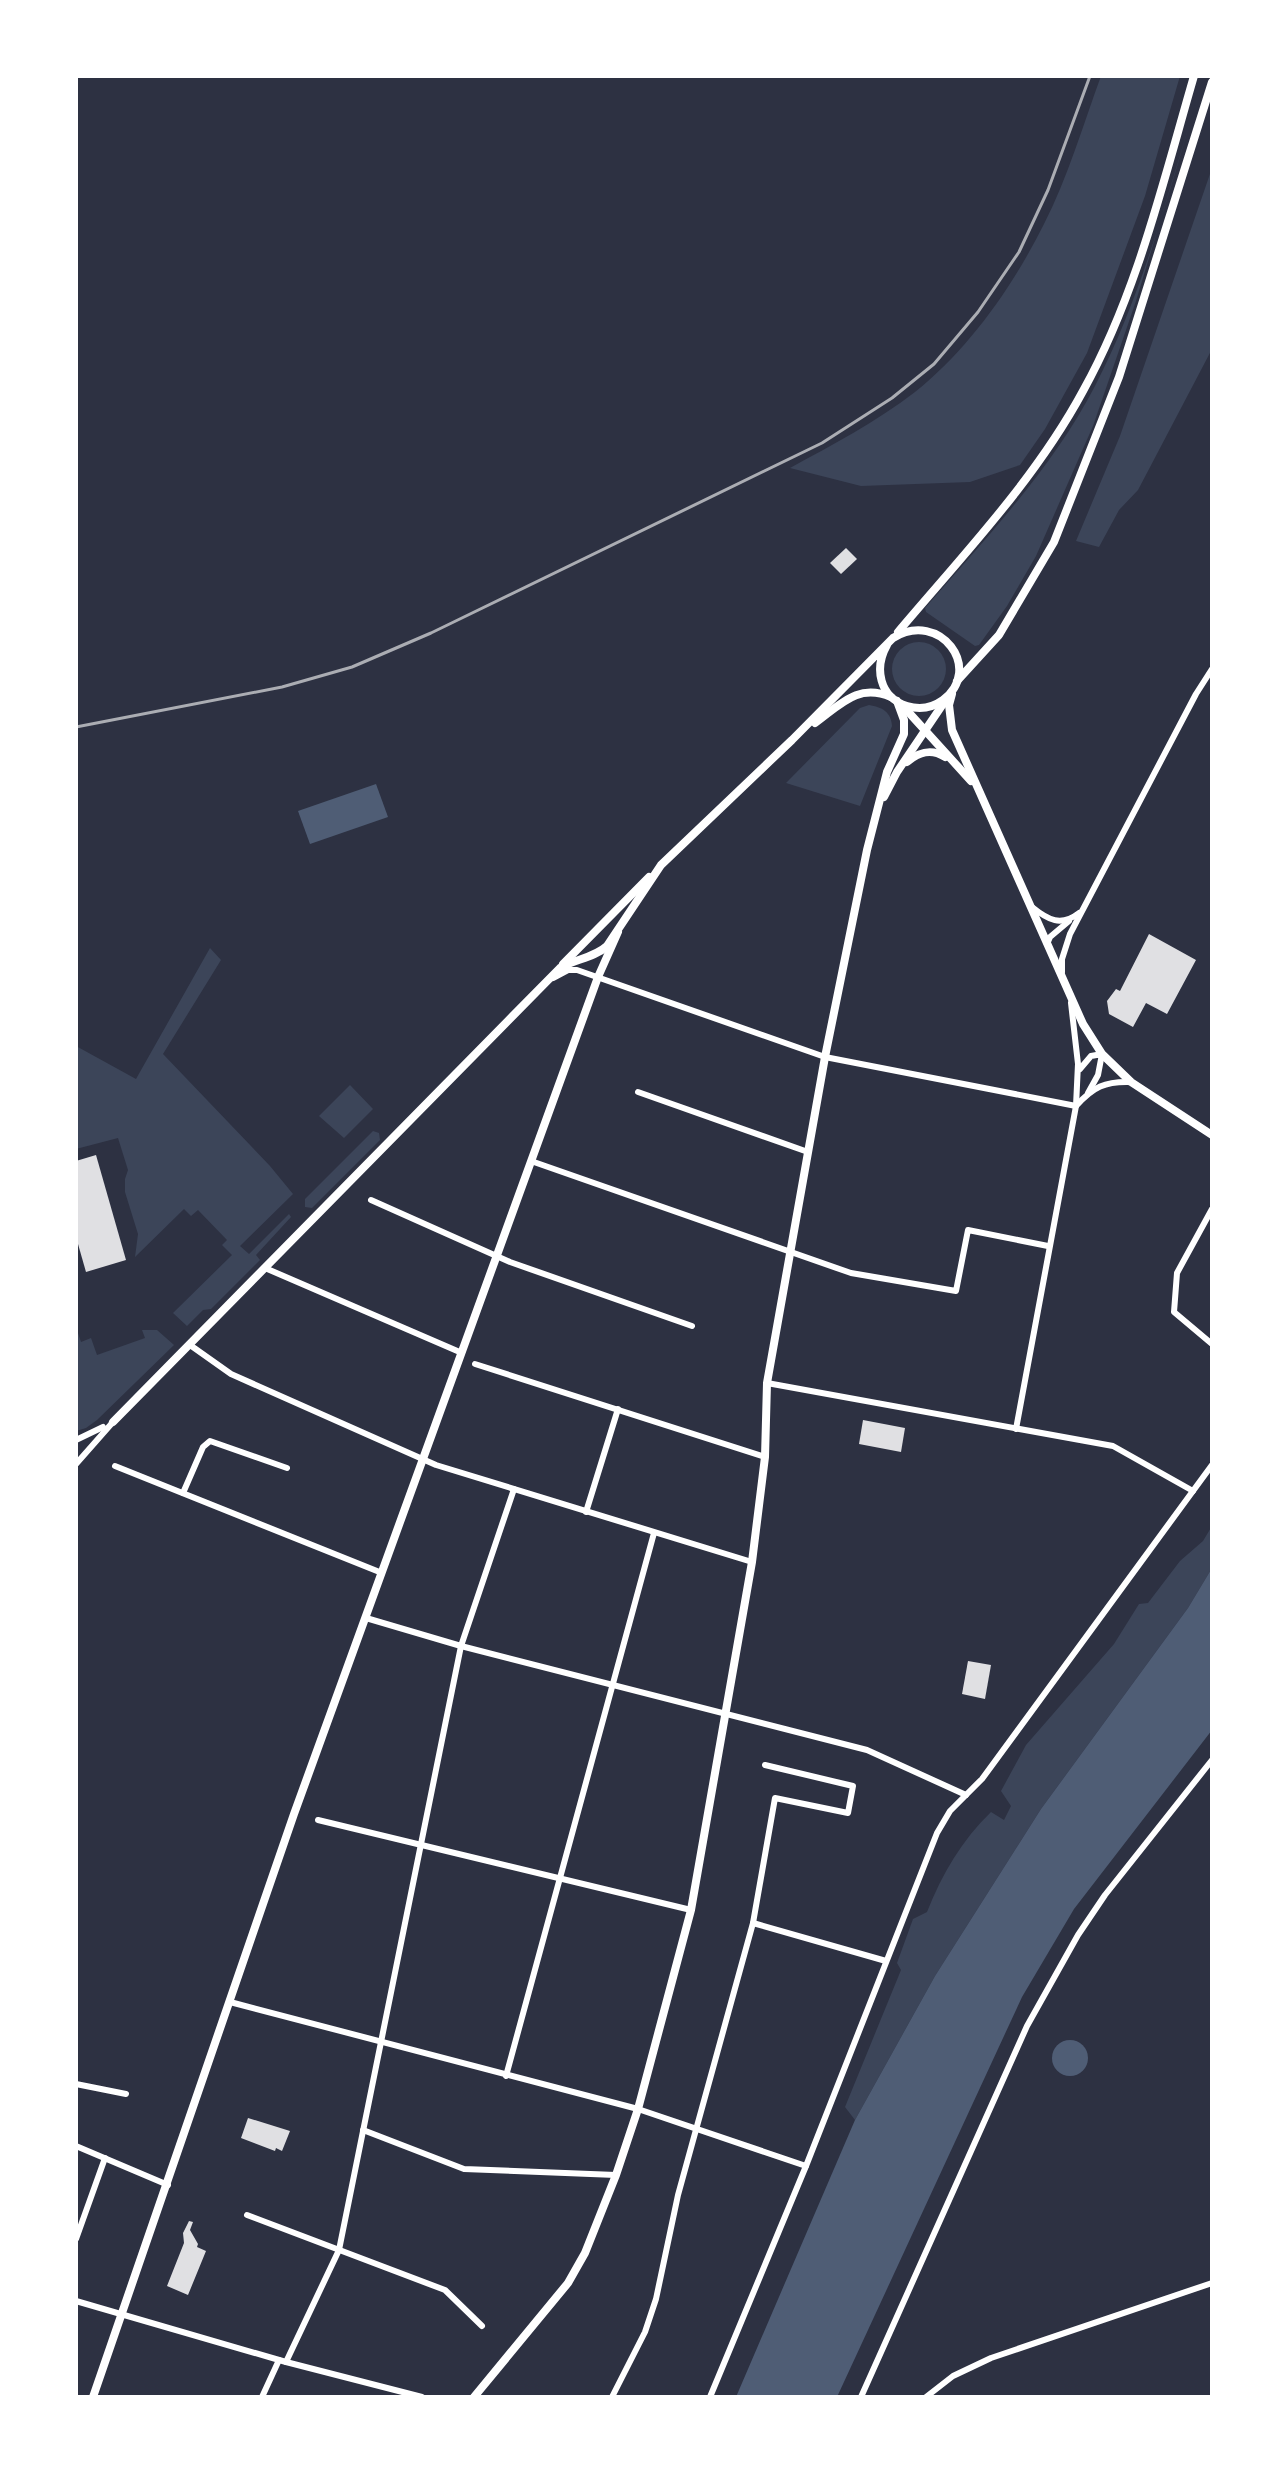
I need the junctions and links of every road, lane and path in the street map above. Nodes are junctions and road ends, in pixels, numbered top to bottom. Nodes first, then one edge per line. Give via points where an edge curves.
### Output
1 (1194, 76) edge
2 (1212, 82) edge
3 (890, 642) junction
4 (1212, 669) edge
5 (952, 689) junction
6 (897, 701) junction
7 (925, 730) junction
8 (792, 740) junction
9 (956, 763) junction
10 (897, 772) junction
11 (977, 787) junction
12 (874, 816) junction
13 (661, 865) junction
14 (1031, 906) junction
15 (1081, 911) junction
16 (1071, 919) junction
17 (618, 932) junction
18 (1070, 934) junction
19 (1047, 944) junction
20 (560, 968) junction
21 (598, 977) junction
22 (1062, 977) junction
23 (544, 984) junction
24 (1069, 995) junction
25 (1102, 1054) junction
26 (825, 1057) junction
27 (1078, 1076) junction
28 (1131, 1082) junction
29 (638, 1092) dead end
30 (1088, 1093) junction
31 (1076, 1106) junction
32 (1212, 1135) edge
33 (808, 1152) junction
34 (531, 1161) junction
35 (371, 1200) dead end
36 (1212, 1209) edge
37 (1048, 1246) junction
38 (790, 1253) junction
39 (497, 1257) junction
40 (265, 1268) junction
41 (692, 1326) dead end
42 (1212, 1344) edge
43 (190, 1345) junction
44 (462, 1353) junction
45 (475, 1364) dead end
46 (767, 1383) junction
47 (618, 1409) junction
48 (113, 1422) junction
49 (1016, 1429) junction
50 (76, 1440) edge
51 (765, 1457) junction
52 (423, 1460) junction
53 (76, 1464) edge
54 (1212, 1465) edge
55 (115, 1466) dead end
56 (287, 1468) dead end
57 (514, 1489) junction
58 (1193, 1491) junction
59 (183, 1493) junction
60 (586, 1512) junction
61 (654, 1533) junction
62 (752, 1562) junction
63 (382, 1573) junction
64 (366, 1618) junction
65 (461, 1646) junction
66 (612, 1685) junction
67 (727, 1714) junction
68 (1212, 1760) edge
69 (765, 1765) dead end
70 (966, 1795) junction
71 (318, 1820) dead end
72 (421, 1846) junction
73 (559, 1878) junction
74 (691, 1910) junction
75 (753, 1923) junction
76 (886, 1961) junction
77 (230, 2002) junction
78 (383, 2042) junction
79 (506, 2076) junction
80 (76, 2084) edge
81 (126, 2094) dead end
82 (638, 2109) junction
83 (698, 2129) junction
84 (363, 2130) junction
85 (76, 2146) edge
86 (105, 2158) junction
87 (806, 2166) junction
88 (616, 2175) junction
89 (168, 2185) junction
90 (247, 2215) dead end
91 (76, 2239) edge
92 (339, 2250) junction
93 (1212, 2283) edge
94 (76, 2301) edge
95 (122, 2315) junction
96 (482, 2326) dead end
97 (283, 2361) junction
98 (93, 2397) edge
99 (262, 2397) edge
100 (422, 2397) edge
101 (474, 2397) edge
102 (612, 2397) edge
103 (710, 2397) edge
104 (861, 2397) edge
105 (926, 2397) edge

1 - 3 street via 1131,281 1083,393 1021,486
2 - 5 street via 1119,377 1054,542 999,635
3 - 5 street via 921,629 943,638 957,658
3 - 6 street via 880,677
3 - 8 street
4 - 15 street
5 - 6 street via 926,708
5 - 7 street
5 - 11 street via 952,730
6 - 7 street
6 - 8 street via 877,691 855,694
6 - 12 street via 904,734
7 - 9 street
7 - 10 street
8 - 13 street
9 - 10 street via 926,751
9 - 11 street
10 - 12 street
11 - 14 street
12 - 26 street
13 - 17 street
13 - 20 street
14 - 16 street via 1059,922
14 - 19 street
15 - 16 street
15 - 18 street
16 - 19 street
17 - 20 street via 598,954
17 - 21 street
18 - 19 street
18 - 22 street
19 - 22 street
20 - 23 street
21 - 23 street via 568,970
21 - 26 street
21 - 34 street
22 - 24 street
23 - 40 street
24 - 25 street
24 - 27 street
25 - 27 street via 1091,1056
25 - 28 street
25 - 30 street
26 - 31 street
26 - 33 street
27 - 31 street
28 - 30 street via 1112,1082
28 - 32 street
29 - 33 street
30 - 31 street
31 - 37 street
33 - 38 street
34 - 38 street
34 - 39 street
35 - 39 street
36 - 42 street via 1177,1273 1174,1312
37 - 38 street via 968,1230 956,1291 851,1273
37 - 49 street
38 - 46 street
39 - 41 street
39 - 44 street
40 - 43 street
40 - 44 street
43 - 48 street
43 - 52 street via 231,1374
44 - 52 street
45 - 47 street
46 - 49 street
46 - 51 street
47 - 51 street
47 - 60 street
48 - 50 street
48 - 53 street
49 - 58 street via 1113,1446
51 - 62 street
52 - 57 street
52 - 63 street
54 - 58 street
55 - 59 street
56 - 59 street via 210,1441
57 - 60 street
57 - 65 street
58 - 70 street
59 - 63 street
60 - 61 street
61 - 62 street
61 - 66 street
62 - 67 street
63 - 64 street
64 - 65 street
64 - 77 street
65 - 66 street
65 - 72 street
66 - 67 street
66 - 73 street
67 - 70 street via 867,1750
67 - 74 street
68 - 104 street via 1105,1895 1053,1977
69 - 75 street via 853,1786 848,1813 775,1798
70 - 76 street via 937,1833
71 - 72 street
72 - 73 street
72 - 78 street
73 - 74 street
73 - 79 street
74 - 82 street
75 - 76 street
75 - 83 street
76 - 87 street
77 - 78 street
77 - 89 street
78 - 79 street
78 - 84 street
79 - 82 street
80 - 81 street
82 - 83 street
82 - 88 street
83 - 87 street
83 - 102 street via 652,2315
84 - 88 street via 464,2169
84 - 92 street
85 - 86 street
86 - 89 street
86 - 91 street
87 - 103 street
88 - 101 street via 568,2283
89 - 95 street
90 - 92 street
92 - 96 street via 445,2290
92 - 97 street
93 - 105 street via 991,2358 953,2376
94 - 95 street
95 - 97 street
95 - 98 street
97 - 99 street
97 - 100 street

